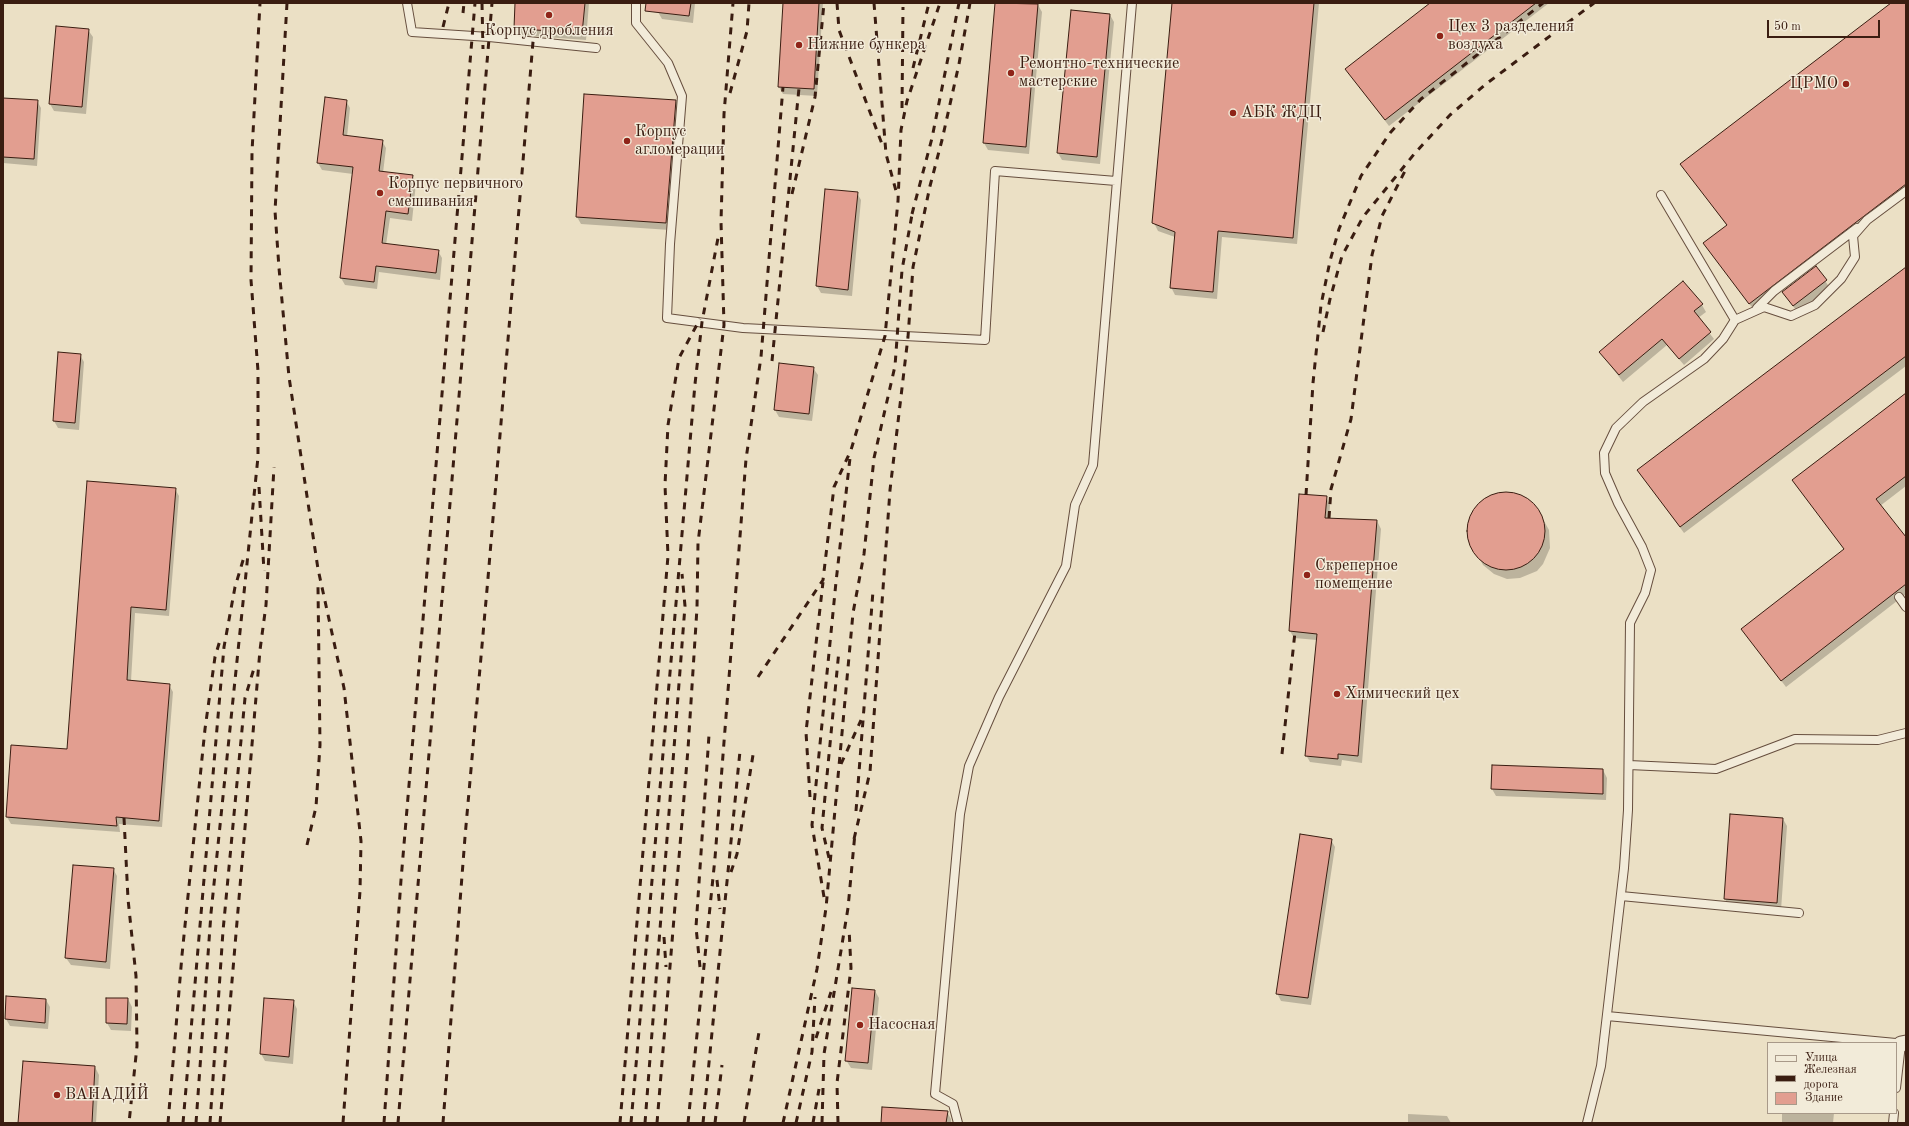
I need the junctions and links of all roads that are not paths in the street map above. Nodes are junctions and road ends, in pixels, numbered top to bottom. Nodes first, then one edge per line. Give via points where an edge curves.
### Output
1 (406, 3) edge
2 (636, 3) edge
3 (1132, 3) edge
4 (596, 48) dead end
5 (1116, 181) junction
6 (1906, 191) edge
7 (1661, 195) dead end
8 (1867, 220) junction
9 (1753, 312) junction
10 (1735, 320) junction
11 (1899, 597) dead end
12 (1906, 607) edge
13 (1906, 733) edge
14 (1629, 764) junction
15 (1621, 896) junction
16 (1799, 913) dead end
17 (1607, 1016) junction
18 (1889, 1042) edge
19 (1900, 1043) edge
20 (1897, 1077) edge
21 (958, 1123) edge
22 (1587, 1123) edge

1 - 4 lane via 412,32
2 - 5 lane via 636,23 668,63 682,96 667,318 743,328 985,340 995,171
3 - 5 lane
5 - 21 lane via 1093,465 1075,506 1066,566 999,697 970,766 960,814 935,1094 954,1104
6 - 8 lane
7 - 10 lane
8 - 9 lane via 1774,291
8 - 9 lane via 1853,236 1855,257 1841,279 1815,305 1791,316 1764,307
9 - 10 lane
10 - 14 lane via 1723,339 1704,359 1643,402 1616,428 1604,453 1605,473 1642,546 1651,570 1645,593 1630,623
11 - 12 lane
13 - 14 lane via 1878,740 1795,739 1716,770
14 - 15 lane
15 - 16 lane
15 - 17 lane
17 - 18 lane
17 - 22 lane via 1601,1066
19 - 20 lane

